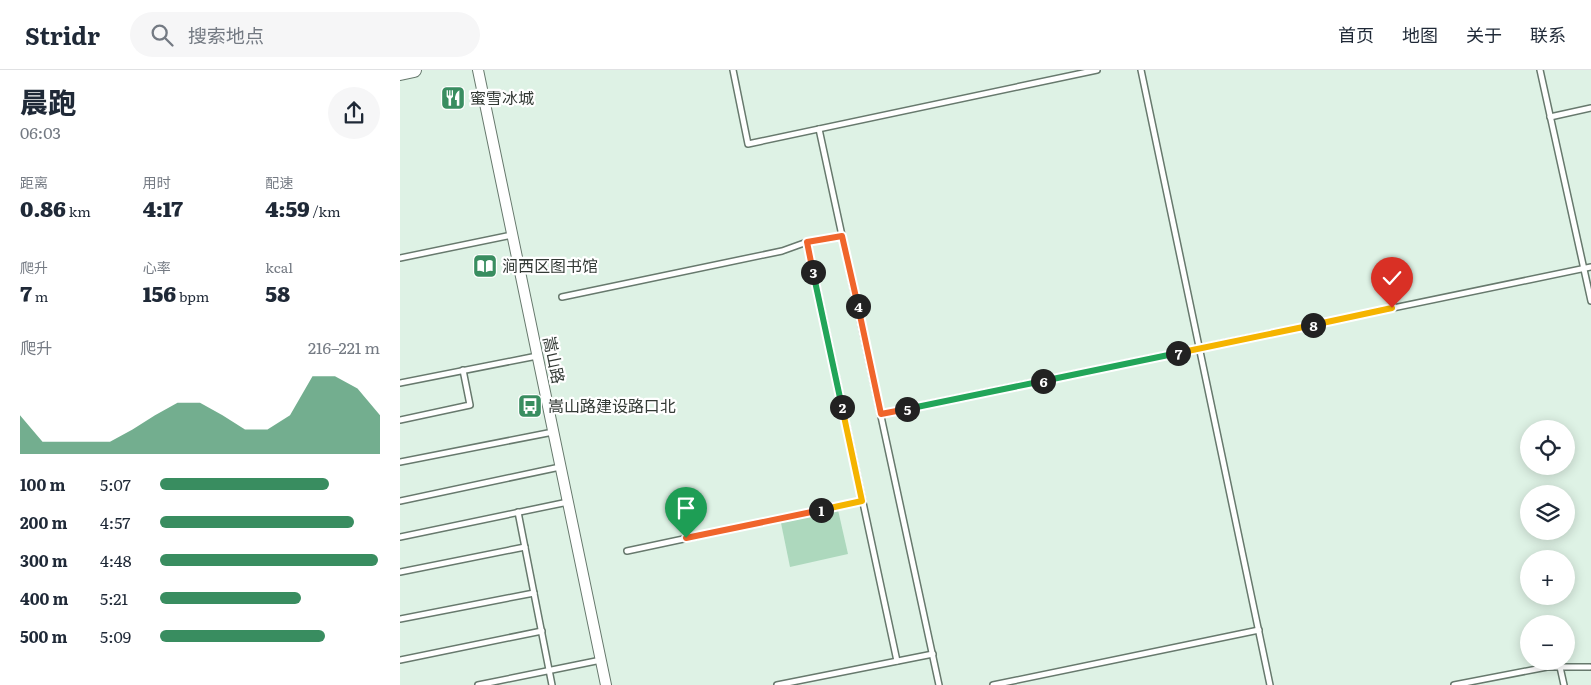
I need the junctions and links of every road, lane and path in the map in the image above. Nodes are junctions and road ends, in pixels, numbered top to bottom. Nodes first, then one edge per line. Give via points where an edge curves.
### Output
1 (414, 70) edge
2 (472, 70) edge
3 (478, 70) edge
4 (734, 70) edge
5 (1097, 70) edge
6 (1140, 70) edge
7 (1540, 70) edge
8 (1082, 72) edge
9 (400, 73) edge
10 (1591, 108) edge
11 (1550, 117) junction
12 (819, 129) junction
13 (510, 235) junction
14 (842, 236) junction
15 (807, 242) junction
16 (400, 258) edge
17 (1591, 267) edge
18 (1584, 269) junction
19 (562, 297) dead end
20 (1591, 301) edge
21 (1199, 348) junction
22 (535, 356) junction
23 (463, 370) junction
24 (400, 383) edge
25 (881, 414) junction
26 (400, 420) edge
27 (551, 433) junction
28 (400, 462) edge
29 (558, 467) junction
30 (400, 501) edge
31 (862, 501) junction
32 (565, 502) junction
33 (518, 512) junction
34 (400, 537) edge
35 (525, 547) junction
36 (627, 551) dead end
37 (400, 572) edge
38 (534, 593) junction
39 (400, 619) edge
40 (1259, 630) junction
41 (542, 631) junction
42 (933, 654) junction
43 (400, 660) edge
44 (598, 660) junction
45 (897, 661) junction
46 (1575, 667) edge
47 (1590, 667) edge
48 (550, 670) junction
49 (1532, 670) edge
50 (1561, 670) edge
51 (478, 685) edge
52 (552, 685) edge
53 (601, 685) edge
54 (606, 685) edge
55 (777, 685) edge
56 (940, 685) edge
57 (993, 685) edge
58 (1270, 685) edge
59 (1454, 685) edge
60 (1564, 685) edge

1 - 9 street
2 - 13 street, 嵩山路
3 - 13 street, 嵩山路
4 - 12 lane via 748,144
5 - 8 lane
6 - 21 lane
7 - 11 lane
8 - 12 lane
10 - 11 lane
11 - 18 lane
12 - 14 lane
13 - 16 lane
13 - 22 street, 嵩山路
14 - 15 lane
14 - 25 lane
15 - 19 lane via 782,251
15 - 31 lane
17 - 18 lane
18 - 20 lane
18 - 21 lane
21 - 25 lane
21 - 40 lane
22 - 23 lane
22 - 27 street, 嵩山路
23 - 24 lane
23 - 26 lane via 470,405
25 - 42 lane
27 - 28 lane
27 - 29 street, 嵩山路
29 - 30 lane
29 - 32 street, 嵩山路
31 - 36 lane
31 - 45 lane
32 - 33 lane
32 - 44 street, 嵩山路
33 - 34 lane
33 - 35 lane
35 - 37 lane
35 - 38 lane
38 - 39 lane
38 - 41 lane
40 - 57 lane
40 - 58 lane
41 - 43 lane
41 - 48 lane
42 - 45 lane
42 - 56 lane
44 - 48 lane
44 - 53 street, 嵩山路
44 - 54 street, 嵩山路
45 - 55 lane
46 - 47 lane
48 - 51 lane
48 - 52 lane
49 - 59 lane
50 - 60 lane

